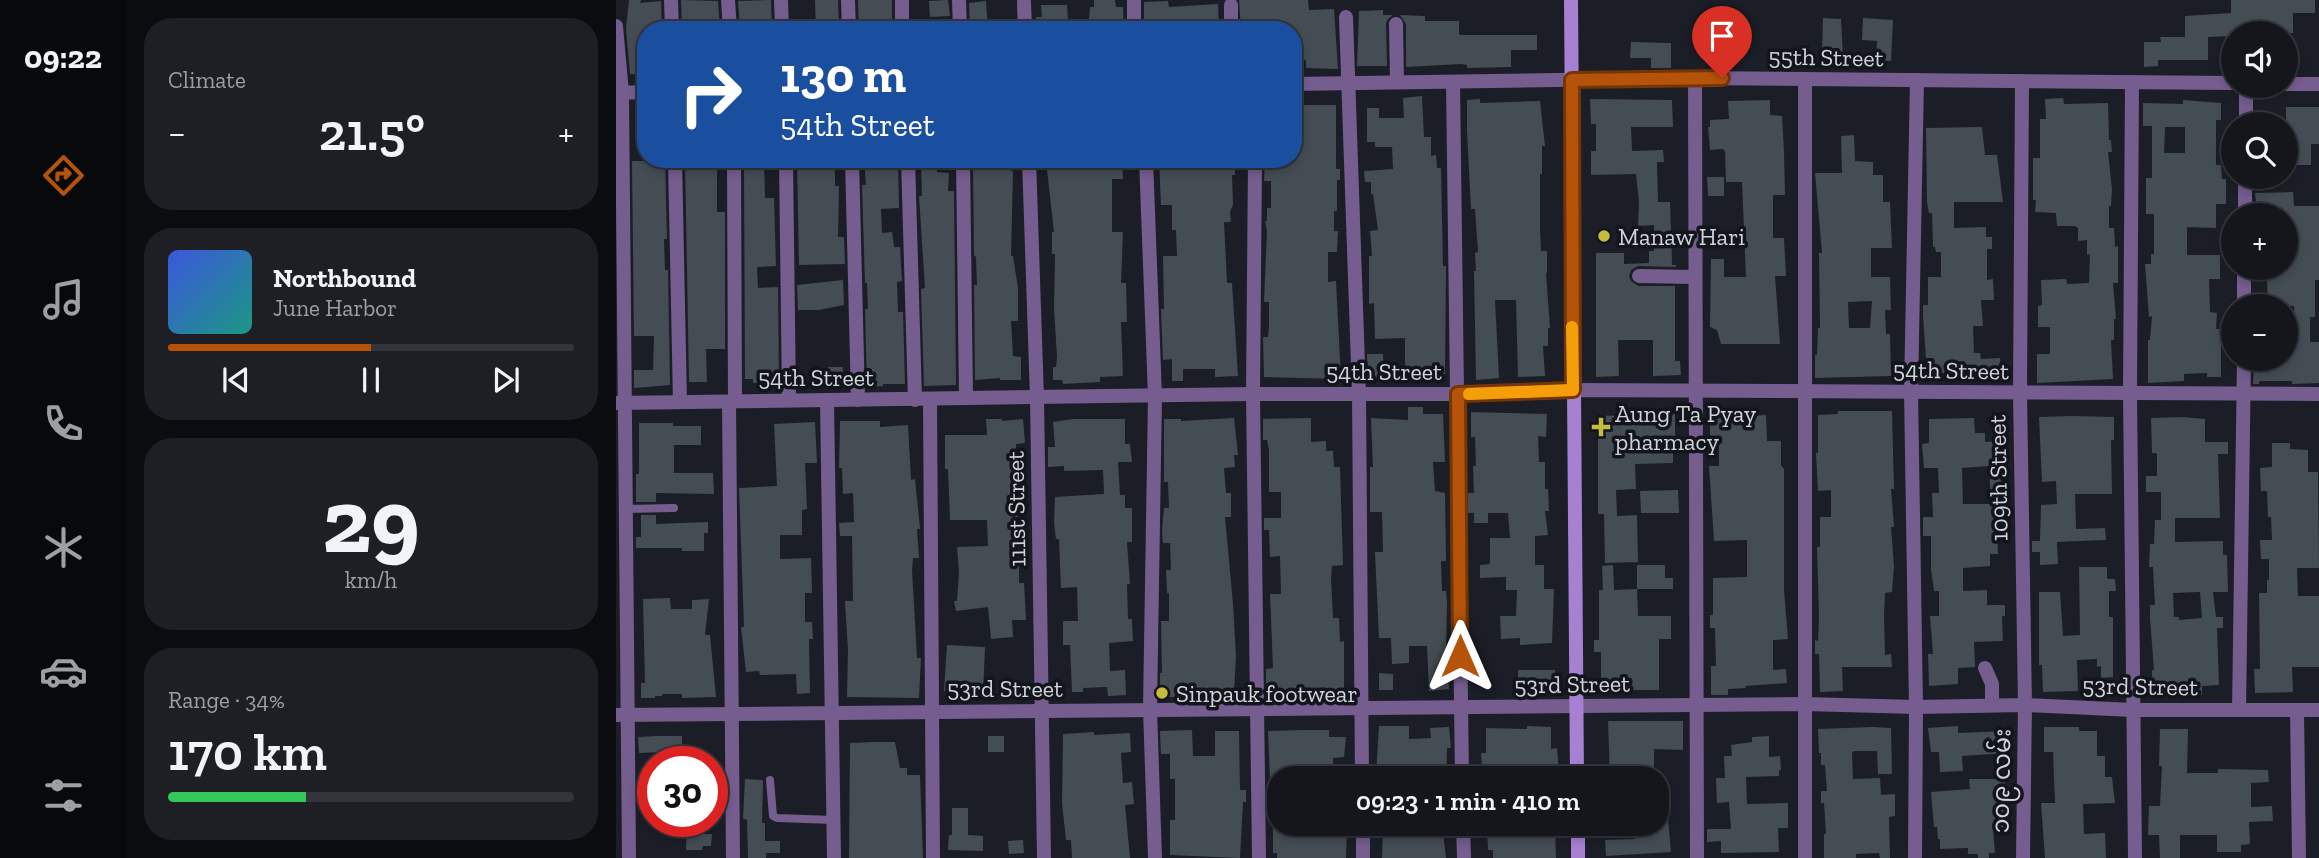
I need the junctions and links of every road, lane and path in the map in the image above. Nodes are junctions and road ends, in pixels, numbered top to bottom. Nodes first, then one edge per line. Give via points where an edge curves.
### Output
1 (671, 0) edge
2 (728, 0) edge
3 (781, 0) edge
4 (848, 0) edge
5 (902, 0) edge
6 (959, 0) edge
7 (1133, 0) edge
8 (1570, 0) edge
9 (1024, 2) dead end
10 (1231, 5) dead end
11 (1346, 17) dead end
12 (672, 21) edge
13 (729, 21) edge
14 (782, 21) edge
15 (849, 21) edge
16 (902, 21) edge
17 (960, 21) edge
18 (1025, 21) edge
19 (1134, 21) edge
20 (1231, 21) edge
21 (1396, 24) dead end
22 (616, 26) edge
23 (1695, 78) junction
24 (1805, 79) junction
25 (1572, 80) junction
26 (1917, 80) junction
27 (2022, 81) junction
28 (1397, 82) junction
29 (1453, 82) junction
30 (2132, 82) junction
31 (2221, 83) edge
32 (1302, 84) edge
33 (1350, 84) junction
34 (2298, 84) edge
35 (2319, 84) edge
36 (637, 92) edge
37 (619, 93) edge
38 (675, 168) edge
39 (734, 168) edge
40 (786, 168) edge
41 (852, 168) edge
42 (909, 168) edge
43 (963, 168) edge
44 (1029, 168) edge
45 (1146, 168) edge
46 (1255, 168) edge
47 (1639, 276) dead end
48 (1695, 277) junction
49 (2244, 371) edge
50 (1573, 390) junction
51 (1695, 391) junction
52 (1911, 391) junction
53 (1805, 392) junction
54 (2243, 392) junction
55 (2020, 393) junction
56 (2130, 393) junction
57 (1253, 394) junction
58 (1359, 394) junction
59 (1458, 394) junction
60 (2319, 394) edge
61 (1155, 396) junction
62 (966, 398) junction
63 (1037, 398) junction
64 (923, 399) junction
65 (789, 400) junction
66 (827, 400) junction
67 (858, 400) junction
68 (732, 401) junction
69 (680, 402) junction
70 (620, 403) edge
71 (674, 508) dead end
72 (625, 509) junction
73 (1985, 668) dead end
74 (1805, 704) junction
75 (1696, 705) junction
76 (1992, 705) junction
77 (2025, 705) junction
78 (1362, 706) junction
79 (1576, 707) junction
80 (1916, 707) junction
81 (1461, 708) junction
82 (1150, 709) junction
83 (1256, 709) junction
84 (2133, 710) junction
85 (2239, 710) junction
86 (2297, 710) junction
87 (2319, 710) edge
88 (1042, 711) junction
89 (832, 712) junction
90 (931, 712) junction
91 (732, 713) junction
92 (622, 715) edge
93 (1362, 766) edge
94 (1462, 766) edge
95 (1577, 766) edge
96 (770, 780) dead end
97 (833, 820) junction
98 (1363, 836) edge
99 (1463, 836) edge
100 (1578, 836) edge
101 (629, 858) edge
102 (733, 858) edge
103 (834, 858) edge
104 (933, 858) edge
105 (1044, 858) edge
106 (1155, 858) edge
107 (1259, 858) edge
108 (1363, 858) edge
109 (1464, 858) edge
110 (1578, 858) edge
111 (1697, 858) edge
112 (1805, 858) edge
113 (1915, 858) edge
114 (2023, 858) edge
115 (2135, 858) edge
116 (2299, 858) edge

1 - 12 street
2 - 13 street
3 - 14 street
4 - 15 street
5 - 16 street
6 - 17 street
7 - 19 street
8 - 25 main road
9 - 18 street
10 - 20 street
11 - 33 street
21 - 28 street
22 - 37 street
23 - 24 street, 55th Street
23 - 25 street, 55th Street
23 - 48 street
24 - 26 street, 55th Street
24 - 53 street
25 - 29 street, 55th Street
25 - 50 main road
26 - 27 street, 55th Street
26 - 52 street
27 - 30 street, 55th Street
27 - 55 street, 109th Street
28 - 29 street, 55th Street
28 - 33 street, 55th Street
29 - 59 street
30 - 31 street, 55th Street
30 - 56 street
32 - 33 street, 55th Street
33 - 58 street
34 - 35 street
36 - 37 street
37 - 70 street
38 - 69 street
39 - 68 street
40 - 65 street
41 - 67 street
42 - 64 street
43 - 62 street
44 - 63 street, 111st Street
45 - 61 street
46 - 57 street
47 - 48 street
48 - 51 street
49 - 54 street
50 - 51 street, 54th Street
50 - 59 street, 54th Street
50 - 79 main road
51 - 53 street, 54th Street
51 - 75 street
52 - 53 street, 54th Street
52 - 55 street, 54th Street
52 - 80 street
53 - 74 street
54 - 56 street, 54th Street
54 - 60 street, 54th Street
54 - 85 street
55 - 56 street, 54th Street
55 - 77 street, 109th Street
56 - 84 street
57 - 58 street, 54th Street
57 - 61 street, 54th Street
57 - 83 street
58 - 59 street, 54th Street
58 - 78 street
59 - 81 street
61 - 63 street, 54th Street
61 - 82 street
62 - 63 street, 54th Street
62 - 64 street, 54th Street
63 - 88 street, 111st Street
64 - 67 street, 54th Street
64 - 90 street
65 - 66 street, 54th Street
65 - 68 street, 54th Street
66 - 67 street, 54th Street
66 - 89 street
68 - 69 street, 54th Street
68 - 91 street
69 - 70 street, 54th Street
70 - 72 street
71 - 72 lane
72 - 92 street
73 - 76 street via 1992,684
74 - 75 street, 53rd Street
74 - 80 street, 53rd Street
74 - 112 street
75 - 79 street, 53rd Street
75 - 111 street
76 - 77 street, 53rd Street
76 - 80 street, 53rd Street
77 - 84 street, 53rd Street
77 - 114 street, ၁၀၉ လမ်း
78 - 81 street, 53rd Street
78 - 83 street, 53rd Street
78 - 93 street
79 - 81 street, 53rd Street
79 - 95 main road
80 - 113 street
81 - 94 street
82 - 83 street, 53rd Street
82 - 88 street, 53rd Street
82 - 106 street
83 - 107 street
84 - 85 street, 53rd Street
84 - 115 street
85 - 86 street, 53rd Street
86 - 87 street, 53rd Street
86 - 116 street
88 - 90 street, 53rd Street
88 - 105 street, 111st Street
89 - 90 street, 53rd Street
89 - 91 street, 53rd Street
89 - 97 street
90 - 104 street
91 - 92 street, 53rd Street
91 - 102 street
92 - 101 street
96 - 97 lane via 773,816
97 - 103 street
98 - 108 street
99 - 109 street
100 - 110 main road

